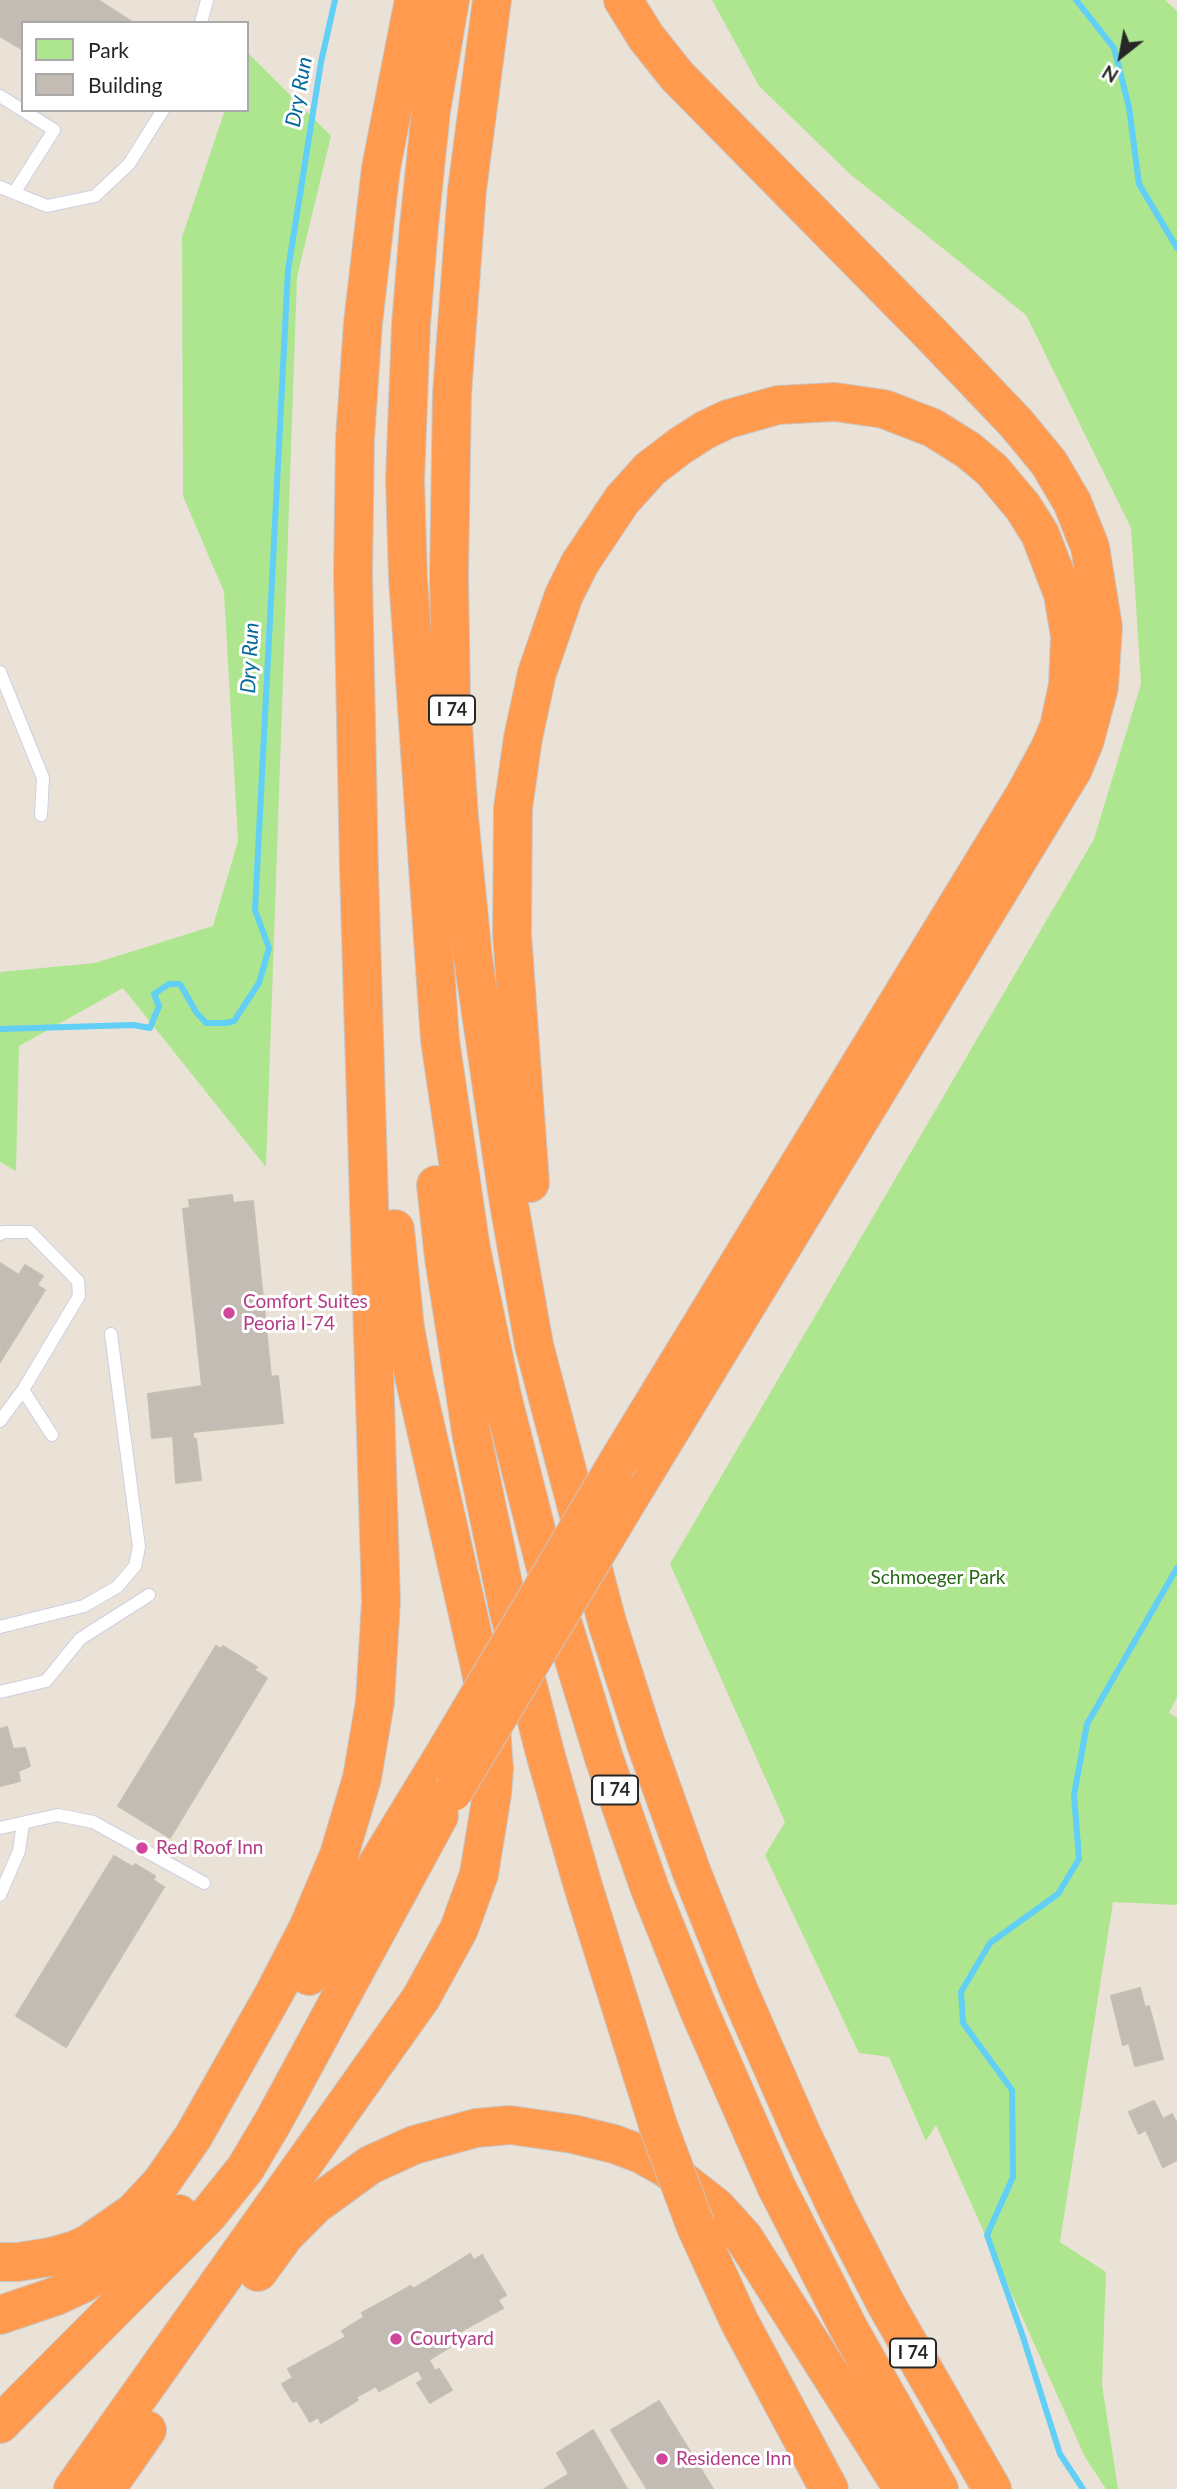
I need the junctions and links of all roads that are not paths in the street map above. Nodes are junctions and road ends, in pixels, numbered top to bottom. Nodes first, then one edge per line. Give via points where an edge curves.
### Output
1 (207, 0) edge
2 (414, 0) edge
3 (450, 0) edge
4 (492, 0) edge
5 (623, 0) edge
6 (202, 21) edge
7 (0, 96) edge
8 (21, 109) edge
9 (25, 112) edge
10 (162, 112) edge
11 (0, 187) edge
12 (15, 193) junction
13 (353, 574) junction
14 (0, 672) edge
15 (41, 815) dead end
16 (440, 1040) junction
17 (0, 1234) edge
18 (111, 1334) dead end
19 (534, 1345) junction
20 (23, 1390) junction
21 (0, 1421) edge
22 (52, 1435) dead end
23 (625, 1478) junction
24 (149, 1595) dead end
25 (0, 1627) edge
26 (0, 1692) edge
27 (444, 1789) junction
28 (23, 1823) junction
29 (0, 1828) edge
30 (204, 1883) dead end
31 (0, 1895) edge
32 (839, 2213) junction
33 (88, 2244) junction
34 (0, 2262) edge
35 (0, 2315) edge
36 (0, 2424) edge
37 (73, 2489) edge
38 (106, 2489) edge
39 (829, 2489) edge
40 (903, 2489) edge
41 (939, 2489) edge
42 (992, 2489) edge
43 (1018, 2489) edge

1 - 6 lane
2 - 13 highway via 381,167 369,262 355,439
3 - 16 highway, I 74 via 431,111 419,226 405,481
4 - 19 highway, I 74 via 467,190 452,394 451,695 473,958
5 - 23 highway via 677,76 1016,422 1049,463 1072,502 1090,547 1103,627 1099,687 1073,769
7 - 8 lane
9 - 12 lane via 54,130
10 - 12 lane via 129,164 95,196 47,206
11 - 12 lane
13 - 33 highway via 381,1601 374,1711 362,1778 338,1855 275,1992 193,2137 161,2183 134,2212
13 - 37 highway via 398,1271 417,1388 491,1726 494,1769 489,1821 472,1898 427,1988
14 - 15 lane via 43,778
16 - 39 highway, bridge via 429,1118 446,1272 483,1497 549,1766 610,1976 696,2227 739,2321
16 - 41 highway, I 74 via 467,1224 502,1396 545,1565 604,1758 674,1948 759,2148 848,2327
17 - 20 lane via 30,1232 78,1281 79,1296
18 - 25 lane via 139,1547 135,1566 117,1587 84,1606
19 - 23 highway via 542,1276 525,1132 512,934 511,839 531,697 564,595 622,500 657,463 705,430 752,411 796,403 835,402 903,415 951,438 985,463 1040,534 1063,594 1070,636 1068,685 1059,727 1024,796
19 - 32 highway, I 74 via 587,1554 646,1744 739,1992
20 - 21 lane
20 - 22 lane
23 - 27 highway, bridge
24 - 26 lane via 80,1639 46,1681
27 - 33 highway via 202,2148 145,2210
27 - 35 highway via 244,2141 211,2182 152,2237 106,2269 56,2296
27 - 36 highway via 245,2169 208,2215
28 - 29 lane
28 - 30 lane via 58,1815 93,1822
28 - 31 lane via 19,1851
32 - 42 highway, I 74 via 893,2318
32 - 43 highway via 925,2339
33 - 34 highway via 34,2261
38 - 40 highway via 272,2252 315,2204 357,2172 397,2151 476,2128 510,2125 580,2135 632,2151 666,2168 716,2207 754,2250

